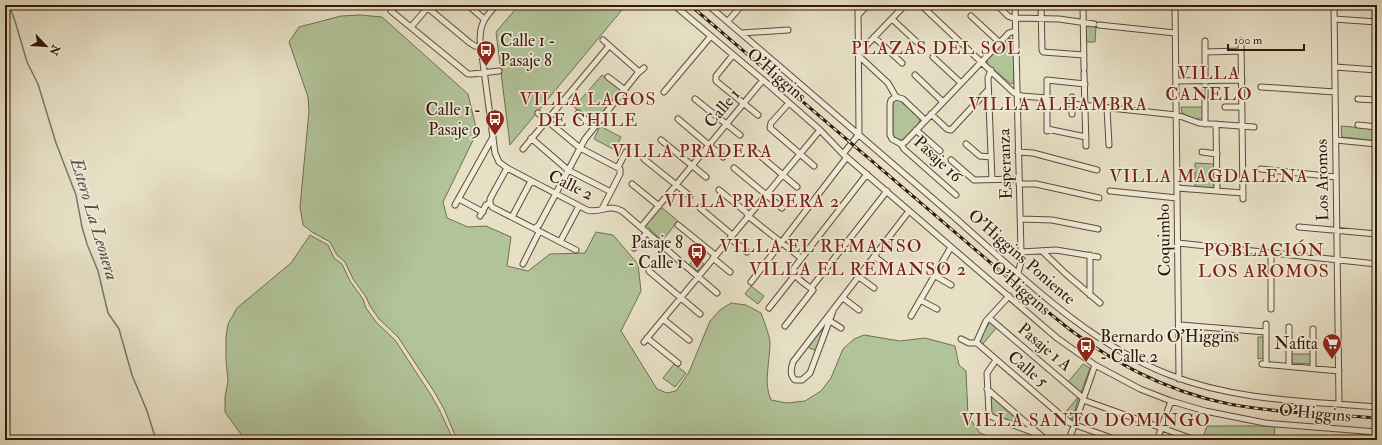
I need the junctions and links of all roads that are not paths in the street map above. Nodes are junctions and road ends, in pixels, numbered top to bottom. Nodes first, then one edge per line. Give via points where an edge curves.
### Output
1 (396, 5) edge
2 (468, 5) edge
3 (496, 5) edge
4 (674, 5) edge
5 (708, 5) edge
6 (742, 5) edge
7 (858, 5) edge
8 (868, 5) edge
9 (905, 5) edge
10 (921, 5) edge
11 (997, 5) edge
12 (1015, 5) edge
13 (1041, 5) edge
14 (1083, 5) edge
15 (1175, 5) edge
16 (1334, 5) edge
17 (429, 6) edge
18 (858, 15) junction
19 (971, 16) dead end
20 (484, 19) junction
21 (892, 19) junction
22 (1015, 19) junction
23 (1042, 19) junction
24 (1334, 19) junction
25 (728, 21) junction
26 (1084, 22) junction
27 (1377, 22) edge
28 (412, 27) junction
29 (788, 30) dead end
30 (1015, 31) junction
31 (741, 33) junction
32 (1175, 33) junction
33 (711, 36) junction
34 (874, 37) junction
35 (603, 40) dead end
36 (1241, 40) dead end
37 (1205, 41) dead end
38 (999, 42) junction
39 (920, 45) dead end
40 (609, 46) junction
41 (481, 48) junction
42 (1241, 51) junction
43 (1205, 52) junction
44 (733, 55) junction
45 (859, 55) junction
46 (1084, 55) junction
47 (933, 57) dead end
48 (981, 61) junction
49 (902, 63) dead end
50 (1335, 67) junction
51 (644, 68) dead end
52 (991, 70) junction
53 (1377, 70) edge
54 (499, 71) dead end
55 (638, 72) junction
56 (484, 73) junction
57 (914, 75) dead end
58 (608, 77) dead end
59 (763, 80) junction
60 (1205, 80) junction
61 (1242, 80) junction
62 (1176, 81) junction
63 (961, 83) junction
64 (1085, 84) junction
65 (1261, 86) dead end
66 (625, 90) junction
67 (988, 90) junction
68 (664, 92) dead end
69 (1335, 92) junction
70 (1016, 94) junction
71 (896, 97) junction
72 (1047, 98) junction
73 (1072, 98) dead end
74 (1358, 98) dead end
75 (695, 99) dead end
76 (1377, 100) edge
77 (943, 102) junction
78 (789, 103) junction
79 (743, 104) junction
80 (1072, 104) junction
81 (1085, 105) junction
82 (1225, 107) dead end
83 (1242, 107) junction
84 (1107, 108) junction
85 (538, 113) dead end
86 (578, 113) dead end
87 (931, 114) junction
88 (1072, 114) dead end
89 (758, 115) dead end
90 (1177, 115) junction
91 (678, 119) dead end
92 (547, 120) junction
93 (925, 120) junction
94 (726, 124) junction
95 (1205, 124) junction
96 (1216, 124) junction
97 (1358, 125) dead end
98 (1242, 126) junction
99 (594, 127) junction
100 (1254, 127) dead end
101 (1377, 127) edge
102 (820, 130) junction
103 (916, 130) junction
104 (859, 134) junction
105 (740, 135) dead end
106 (493, 137) junction
107 (1086, 137) junction
108 (531, 138) junction
109 (661, 140) dead end
110 (1336, 140) junction
111 (901, 144) junction
112 (966, 144) dead end
113 (1377, 144) edge
114 (709, 145) junction
115 (1109, 145) dead end
116 (1086, 146) dead end
117 (522, 148) dead end
118 (580, 148) junction
119 (751, 148) dead end
120 (940, 151) dead end
121 (626, 152) dead end
122 (1018, 152) junction
123 (1202, 152) dead end
124 (800, 154) junction
125 (843, 154) junction
126 (1216, 154) junction
127 (724, 157) dead end
128 (991, 157) junction
129 (847, 158) junction
130 (644, 159) dead end
131 (951, 160) dead end
132 (692, 165) junction
133 (814, 166) dead end
134 (618, 167) junction
135 (507, 168) junction
136 (734, 168) dead end
137 (1261, 169) dead end
138 (568, 170) junction
139 (1097, 170) dead end
140 (867, 174) junction
141 (782, 175) junction
142 (706, 177) dead end
143 (1336, 177) junction
144 (992, 180) junction
145 (531, 181) junction
146 (1019, 181) junction
147 (632, 184) dead end
148 (676, 185) junction
149 (797, 187) dead end
150 (1177, 188) junction
151 (719, 190) dead end
152 (1110, 190) dead end
153 (886, 191) junction
154 (1217, 191) junction
155 (611, 192) junction
156 (555, 194) junction
157 (766, 195) junction
158 (956, 195) dead end
159 (690, 196) dead end
160 (1100, 198) dead end
161 (1178, 198) junction
162 (459, 199) junction
163 (490, 203) junction
164 (456, 205) dead end
165 (579, 206) junction
166 (659, 206) junction
167 (700, 208) dead end
168 (782, 208) dead end
169 (602, 209) junction
170 (909, 211) junction
171 (748, 216) junction
172 (512, 217) junction
173 (1021, 220) junction
174 (678, 225) dead end
175 (641, 227) junction
176 (1299, 227) dead end
177 (1098, 229) dead end
178 (537, 230) junction
179 (1337, 230) junction
180 (647, 232) junction
181 (1377, 234) edge
182 (731, 236) junction
183 (560, 242) junction
184 (781, 242) junction
185 (1178, 243) junction
186 (951, 247) junction
187 (634, 248) dead end
188 (576, 250) dead end
189 (1042, 251) junction
190 (747, 252) dead end
191 (1021, 252) junction
192 (1271, 253) junction
193 (1090, 255) junction
194 (714, 257) junction
195 (875, 257) junction
196 (1098, 257) dead end
197 (801, 258) junction
198 (1338, 260) junction
199 (523, 264) dead end
200 (1377, 264) edge
201 (887, 266) dead end
202 (649, 271) dead end
203 (730, 272) dead end
204 (1018, 273) junction
205 (795, 275) junction
206 (934, 276) junction
207 (698, 277) junction
208 (859, 277) junction
209 (751, 282) dead end
210 (951, 285) dead end
211 (874, 288) dead end
212 (812, 289) junction
213 (717, 293) dead end
214 (1090, 295) junction
215 (1008, 296) junction
216 (680, 298) junction
217 (843, 298) junction
218 (920, 300) junction
219 (1100, 303) dead end
220 (769, 308) dead end
221 (937, 309) dead end
222 (1271, 309) dead end
223 (859, 310) dead end
224 (833, 311) junction
225 (700, 314) dead end
226 (911, 316) dead end
227 (989, 318) junction
228 (663, 319) junction
229 (830, 321) junction
230 (1266, 324) dead end
231 (1180, 325) junction
232 (785, 326) dead end
233 (1289, 327) dead end
234 (841, 328) dead end
235 (1313, 328) dead end
236 (1266, 332) junction
237 (961, 339) dead end
238 (689, 340) dead end
239 (977, 343) junction
240 (996, 360) junction
241 (678, 363) dead end
242 (1095, 365) junction
243 (1289, 366) junction
244 (1313, 368) junction
245 (1339, 370) junction
246 (1179, 378) junction
247 (987, 390) junction
248 (1083, 399) junction
249 (1171, 401) junction
250 (1339, 404) junction
251 (1377, 407) edge
252 (1074, 425) junction
253 (1161, 428) junction
254 (1377, 432) edge
255 (1040, 435) junction
256 (1190, 438) dead end
257 (1046, 440) edge
258 (1069, 440) edge
259 (1117, 440) edge
260 (1157, 440) edge

1 - 28 street via 391,11
2 - 20 street
3 - 20 street
4 - 33 street, O'Higgins
5 - 25 street, O'Higgins Poniente
6 - 25 street
7 - 18 street
8 - 18 street
9 - 21 street
10 - 48 street
11 - 22 street
12 - 22 street, Esperanza
13 - 23 street
14 - 26 street
15 - 32 street, Coquimbo
16 - 24 street, Los Aromos
17 - 28 street
17 - 41 street via 472,45
18 - 45 street
19 - 38 street
20 - 41 street via 480,30
21 - 34 street
21 - 39 street
22 - 23 street
22 - 30 street, Esperanza
23 - 26 street
23 - 46 street via 1044,52
24 - 27 street
24 - 50 street, Los Aromos
25 - 31 street, O'Higgins Poniente
26 - 32 street
26 - 46 street
28 - 56 street via 468,74
29 - 31 street
30 - 38 street via 1010,32
30 - 70 street, Esperanza
31 - 104 street, O'Higgins Poniente
32 - 62 street, Coquimbo
33 - 44 street, O'Higgins
33 - 68 street
34 - 45 street
34 - 49 street
35 - 40 street
36 - 42 street
37 - 43 street
38 - 48 street
40 - 55 street
40 - 92 street
41 - 56 street
42 - 43 street
42 - 61 street
43 - 60 street
44 - 59 street, O'Higgins
44 - 79 street via 715,79
45 - 71 street via 888,83
45 - 104 street
46 - 64 street
47 - 63 street
48 - 52 street
48 - 63 street
50 - 53 street
50 - 69 street, Los Aromos
51 - 55 street
52 - 67 street via 988,74
52 - 70 street
54 - 56 street
55 - 66 street
56 - 106 street
57 - 77 street
58 - 66 street
59 - 78 street, O'Higgins
59 - 79 street, Calle 1
60 - 61 street
60 - 62 street
60 - 95 street
61 - 83 street
62 - 90 street, Coquimbo
63 - 77 street
64 - 72 street via 1047,80
64 - 81 street
65 - 69 street
66 - 99 street
67 - 87 street via 951,130
67 - 128 street
69 - 110 street, Los Aromos
70 - 72 street
70 - 122 street, Esperanza
71 - 93 street
71 - 111 street, Pasaje 16 via 890,104 890,136
72 - 107 street via 1047,130
73 - 80 street
74 - 76 street
75 - 94 street
77 - 87 street
78 - 102 street, O'Higgins
78 - 124 street via 770,127
79 - 89 street
79 - 94 street, Calle 1
80 - 81 street
80 - 88 street
81 - 84 street
81 - 107 street
82 - 83 street
83 - 98 street
84 - 90 street
84 - 115 street
85 - 92 street
86 - 99 street
87 - 93 street
90 - 95 street
90 - 150 street, Coquimbo
91 - 114 street
92 - 108 street
92 - 118 street
93 - 103 street
94 - 105 street
94 - 114 street, Calle 1
95 - 96 street
96 - 98 street
96 - 126 street
97 - 101 street
98 - 100 street
98 - 154 street via 1243,196
99 - 118 street
102 - 124 street
102 - 125 street, O'Higgins
103 - 111 street
103 - 120 street
104 - 125 street
104 - 204 street, O'Higgins Poniente
106 - 135 street via 496,156
106 - 162 street
107 - 116 street
108 - 117 street
108 - 138 street
109 - 132 street
110 - 113 street
110 - 143 street, Los Aromos
111 - 158 street, Pasaje 16
112 - 128 street via 980,156
114 - 127 street
114 - 132 street, Calle 1
118 - 134 street
118 - 138 street
119 - 141 street
121 - 134 street
122 - 139 street via 1033,153
122 - 146 street, Esperanza
123 - 126 street
124 - 133 street
124 - 141 street
125 - 129 street, O'Higgins
126 - 154 street
128 - 144 street
129 - 140 street, O'Higgins
129 - 184 street
130 - 148 street
131 - 144 street via 973,179
132 - 142 street
132 - 148 street, Calle 1
134 - 155 street via 621,173
135 - 145 street, Calle 2
135 - 163 street
136 - 157 street
137 - 143 street
138 - 155 street
138 - 156 street
140 - 153 street, O'Higgins
140 - 197 street
141 - 149 street
141 - 157 street
143 - 179 street, Los Aromos
144 - 146 street
145 - 156 street, Calle 2
145 - 172 street
146 - 160 street
146 - 173 street, Esperanza
147 - 166 street
148 - 159 street
148 - 166 street, Calle 1
150 - 154 street
150 - 161 street, Coquimbo
151 - 171 street
152 - 161 street
153 - 170 street, O'Higgins
153 - 212 street
155 - 169 street
156 - 165 street, Calle 2
156 - 178 street
157 - 168 street
157 - 171 street
161 - 185 street, Coquimbo
162 - 163 street via 481,214
162 - 164 street
163 - 172 street via 492,207
165 - 169 street, Calle 2 via 591,211
165 - 183 street
166 - 175 street, Calle 1
167 - 182 street
169 - 175 street, Calle 2 via 619,209
170 - 186 street, O'Higgins
170 - 195 street
171 - 182 street
171 - 184 street
172 - 178 street
173 - 177 street via 1052,220
173 - 191 street, Esperanza
174 - 194 street
175 - 180 street, Calle 2
176 - 179 street
178 - 183 street
178 - 199 street
179 - 181 street
179 - 198 street, Los Aromos
180 - 187 street
180 - 207 street, Calle 2
182 - 190 street
182 - 194 street
183 - 188 street
184 - 197 street
184 - 209 street
185 - 192 street
185 - 231 street, Coquimbo
186 - 206 street
186 - 215 street, O'Higgins
189 - 191 street
189 - 193 street
189 - 214 street
191 - 204 street, Esperanza
192 - 198 street
192 - 222 street
193 - 196 street
193 - 214 street
194 - 203 street
194 - 207 street
195 - 201 street
195 - 208 street
197 - 205 street via 793,269
198 - 200 street
198 - 245 street, Los Aromos
202 - 216 street
204 - 246 street, O'Higgins Poniente via 1100,338 1137,360
205 - 212 street
205 - 220 street
206 - 210 street
206 - 218 street
207 - 213 street, Calle 2
207 - 216 street
208 - 211 street
208 - 217 street
212 - 232 street
214 - 219 street
215 - 227 street
215 - 242 street, O'Higgins via 1065,344
216 - 225 street
216 - 228 street
217 - 223 street
217 - 224 street
218 - 221 street
218 - 226 street
224 - 229 street
224 - 229 street via 793,362 792,376 795,380 810,374
227 - 239 street
227 - 248 street, Pasaje 1 A
228 - 238 street
228 - 241 street via 646,340
229 - 234 street
230 - 236 street
231 - 236 street
231 - 246 street, Coquimbo
233 - 243 street
235 - 244 street
236 - 243 street via 1264,364
237 - 239 street, Calle 5
239 - 240 street, Calle 5
240 - 247 street via 987,373
240 - 252 street, Calle 5
242 - 248 street
242 - 249 street, O'Higgins
243 - 244 street
244 - 245 street
245 - 250 street, Los Aromos
246 - 250 street, O'Higgins Poniente via 1237,394
247 - 255 street
247 - 255 street via 990,415
248 - 252 street
248 - 253 street
249 - 253 street
249 - 254 street, O'Higgins via 1217,414 1265,422
250 - 251 street, O'Higgins Poniente
252 - 258 street
252 - 259 street, Calle 5
253 - 256 street
253 - 260 street
255 - 257 street

